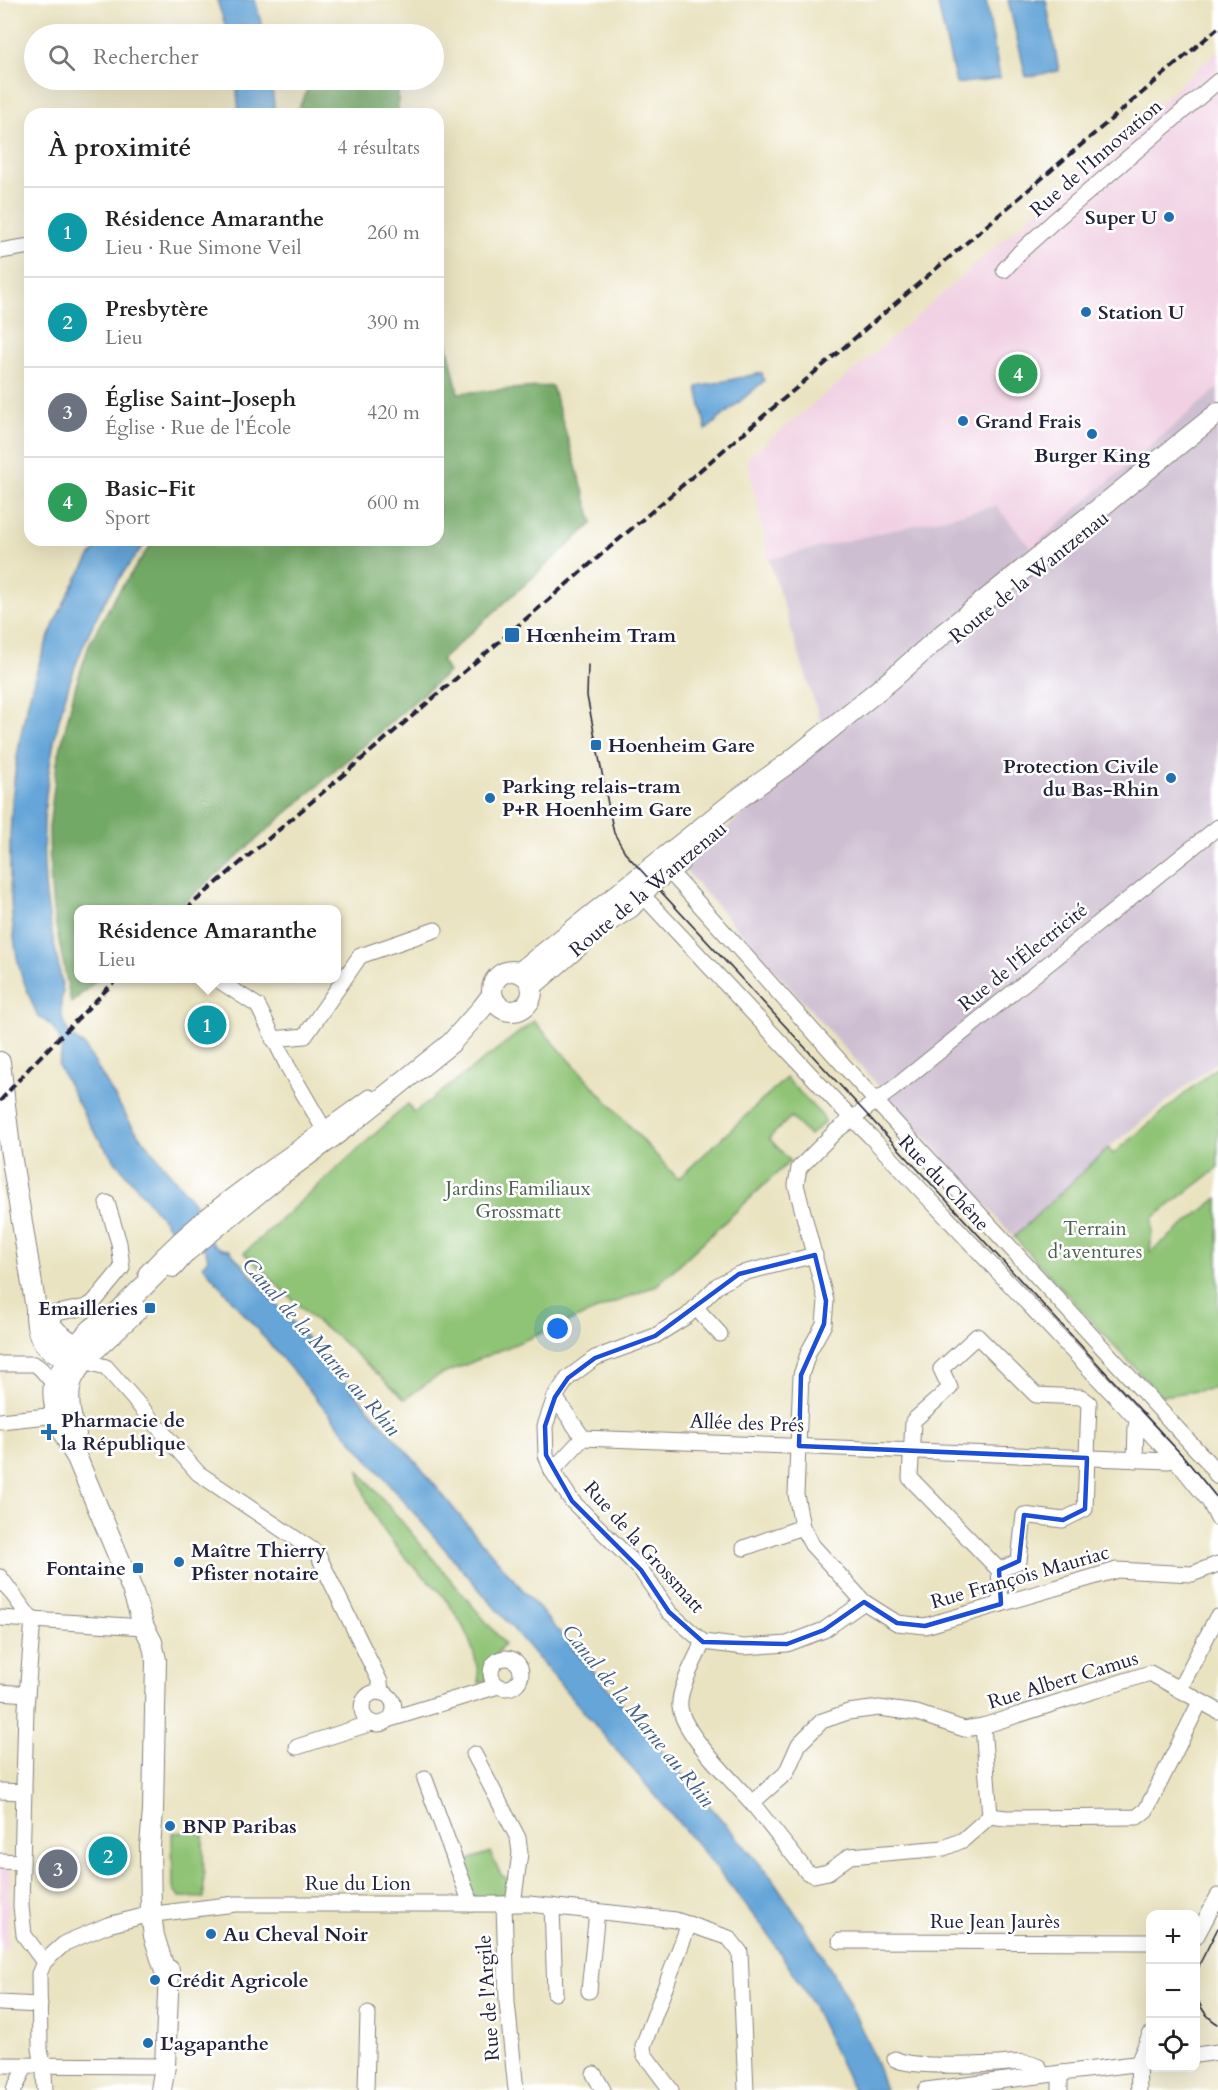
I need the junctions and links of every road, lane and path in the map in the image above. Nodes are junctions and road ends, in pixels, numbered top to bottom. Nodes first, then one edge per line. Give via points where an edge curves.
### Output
1 (1218, 81) edge
2 (24, 247) edge
3 (0, 251) edge
4 (1004, 270) dead end
5 (1218, 413) edge
6 (1218, 827) edge
7 (664, 866) junction
8 (637, 888) junction
9 (435, 930) dead end
10 (526, 979) junction
11 (222, 983) edge
12 (497, 1002) junction
13 (273, 1039) junction
14 (451, 1043) junction
15 (0, 1062) edge
16 (877, 1101) junction
17 (853, 1119) junction
18 (325, 1131) junction
19 (107, 1203) dead end
20 (217, 1217) junction
21 (181, 1250) junction
22 (815, 1255) junction
23 (696, 1308) junction
24 (39, 1313) junction
25 (720, 1334) dead end
26 (76, 1355) junction
27 (0, 1364) edge
28 (54, 1383) junction
29 (555, 1397) junction
30 (64, 1415) junction
31 (0, 1421) edge
32 (1136, 1426) dead end
33 (583, 1438) junction
34 (799, 1446) junction
35 (910, 1451) junction
36 (1087, 1458) junction
37 (1135, 1460) junction
38 (1169, 1461) dead end
39 (552, 1471) junction
40 (1218, 1477) edge
41 (1218, 1519) edge
42 (802, 1527) junction
43 (744, 1548) dead end
44 (1218, 1564) edge
45 (999, 1570) junction
46 (0, 1576) edge
47 (864, 1602) junction
48 (1001, 1604) junction
49 (1216, 1617) dead end
50 (0, 1618) edge
51 (32, 1619) junction
52 (144, 1627) junction
53 (703, 1642) junction
54 (498, 1686) dead end
55 (1179, 1690) junction
56 (0, 1692) edge
57 (381, 1693) junction
58 (27, 1694) junction
59 (1200, 1702) junction
60 (1218, 1712) edge
61 (390, 1719) junction
62 (372, 1723) junction
63 (983, 1726) junction
64 (297, 1747) dead end
65 (474, 1754) dead end
66 (425, 1779) dead end
67 (0, 1791) edge
68 (24, 1792) junction
69 (752, 1803) junction
70 (990, 1816) junction
71 (0, 1861) edge
72 (22, 1862) junction
73 (1218, 1896) edge
74 (471, 1904) junction
75 (509, 1904) junction
76 (552, 1906) junction
77 (597, 1911) junction
78 (157, 1913) junction
79 (689, 1924) junction
80 (1200, 1930) edge
81 (840, 1941) dead end
82 (1146, 1942) edge
83 (44, 1962) junction
84 (589, 1991) dead end
85 (555, 1993) dead end
86 (0, 2003) edge
87 (40, 2005) junction
88 (368, 2014) dead end
89 (1218, 2052) edge
90 (1200, 2054) edge
91 (895, 2059) dead end
92 (1144, 2063) edge
93 (0, 2065) edge
94 (41, 2065) junction
95 (165, 2066) junction
96 (25, 2067) junction
97 (1060, 2073) junction
98 (594, 2074) dead end
99 (1042, 2075) junction
100 (14, 2090) edge
101 (45, 2090) edge
102 (161, 2090) edge
103 (171, 2090) edge
104 (366, 2090) edge
105 (516, 2090) edge
106 (603, 2090) edge
107 (671, 2090) edge
108 (746, 2090) edge
109 (926, 2090) edge
110 (1060, 2090) edge
111 (1139, 2090) edge

1 - 4 street, Rue de l'Innovation via 1053,222
2 - 3 street
5 - 7 main road, Route de la Wantzenau via 1049,564 956,638 892,679 735,801
6 - 16 street, Rue de l'Électricité
7 - 8 main road, Route de la Wantzenau
7 - 16 street, Rue du Chêne
8 - 10 main road, Route de la Wantzenau
8 - 17 street, Rue du Chêne
9 - 13 street via 360,956 305,1036
10 - 12 main road, Route de la Wantzenau via 507,971 497,978 493,983
10 - 12 main road, Route de la Wantzenau via 533,994 527,1006 515,1012
11 - 13 street via 258,1006
12 - 14 main road, Route de la Wantzenau via 464,1038
13 - 18 street
14 - 18 street, Route de la Wantzenau via 431,1049
14 - 20 main road, Route de la Wantzenau via 348,1125
15 - 24 main road via 9,1140
16 - 17 street, Rue de l'Électricité
16 - 40 street, Rue du Chêne
17 - 22 street, Rue François Mauriac via 799,1168 796,1185
17 - 41 street, Rue du Chêne via 1180,1465
18 - 20 street, Route de la Wantzenau via 267,1170
19 - 24 street via 122,1268 86,1307
20 - 21 main road, Route de la Wantzenau
21 - 26 main road, Route de la Wantzenau via 113,1317 104,1319
21 - 26 main road, Route de la Wantzenau via 125,1323
22 - 23 street, Rue de la Grossmatt via 739,1274 718,1286
22 - 34 street, Rue François Mauriac via 826,1301 824,1324 801,1375
23 - 25 street
23 - 29 street, Rue de la Grossmatt via 655,1336 595,1358 568,1378
24 - 26 main road
26 - 28 main road
26 - 30 main road
26 - 57 street via 106,1367 198,1473 317,1553 380,1682
27 - 28 street via 34,1364
28 - 30 main road
29 - 33 street
29 - 39 street, Rue de la Grossmatt via 545,1426 546,1455
30 - 31 street
30 - 52 main road via 77,1439 77,1458 128,1578
32 - 37 street
33 - 34 street, Allée des Prés
33 - 39 street
34 - 35 street, Allée des Prés
34 - 42 street, Rue François Mauriac via 796,1494
35 - 36 street, Allée des Prés
35 - 36 street via 913,1421 950,1388 941,1369 977,1336 1036,1395 1081,1397 1089,1403
35 - 45 street via 910,1478
36 - 37 street, Allée des Prés
36 - 45 street via 1085,1509 1063,1520 1024,1515 1019,1562
37 - 38 street, Allée des Prés
39 - 53 street, Rue de la Grossmatt via 572,1501 641,1570 669,1612
42 - 43 street
42 - 47 street, Rue François Mauriac via 812,1545
44 - 48 street, Rue François Mauriac via 1192,1574 1117,1570
45 - 48 street
46 - 51 street
47 - 48 street, Rue François Mauriac via 897,1623 925,1626
47 - 53 street, Rue de la Grossmatt via 824,1630 787,1644 744,1647
49 - 55 street
50 - 51 street
51 - 52 street
51 - 58 street
52 - 78 main road via 156,1660 150,1852
53 - 69 street via 684,1686 680,1707 687,1729
54 - 61 street
55 - 59 street, Rue Albert Camus
55 - 63 street, Rue Albert Camus via 1150,1673
56 - 58 street
57 - 61 street via 394,1704
57 - 62 street via 371,1694 364,1702 364,1717
58 - 68 street
59 - 60 street, Rue Albert Camus
59 - 70 street via 1146,1810 1137,1817
61 - 62 street via 382,1724
62 - 64 street
63 - 69 street, Rue Albert Camus via 964,1729 917,1713 879,1708 848,1712 822,1721 799,1744 786,1773
63 - 70 street
65 - 75 street, Rue de l'Argile via 518,1838 520,1853
66 - 74 street
67 - 68 street
68 - 72 street
69 - 70 street via 807,1872 814,1875 828,1872 850,1856 944,1848 963,1840
71 - 72 street
72 - 83 street via 24,1935
73 - 80 street
74 - 75 street, Rue du Lion
74 - 78 street, Rue du Lion via 235,1904
75 - 76 street, Rue du Lion
75 - 105 street, Rue de l'Argile via 507,2002
76 - 77 street, Rue du Lion
76 - 85 street
77 - 79 street, Rue du Lion
77 - 84 street
78 - 83 street, Rue du Lion via 108,1925 65,1943
78 - 95 main road via 154,1936 168,1981
79 - 107 street via 643,2046 644,2054
79 - 108 street, Rue du Lion via 729,1938 741,1952
81 - 82 street, Rue Jean Jaurès
83 - 87 street via 39,1974
86 - 87 street
87 - 94 street
88 - 104 street
89 - 90 street
91 - 99 street via 924,2064 1028,2062 1039,2067
92 - 97 street
92 - 111 street
93 - 96 street
94 - 95 street
94 - 96 street
94 - 101 street
95 - 102 main road
95 - 103 main road
96 - 100 street
97 - 99 street
97 - 110 street
98 - 106 street
99 - 109 street

